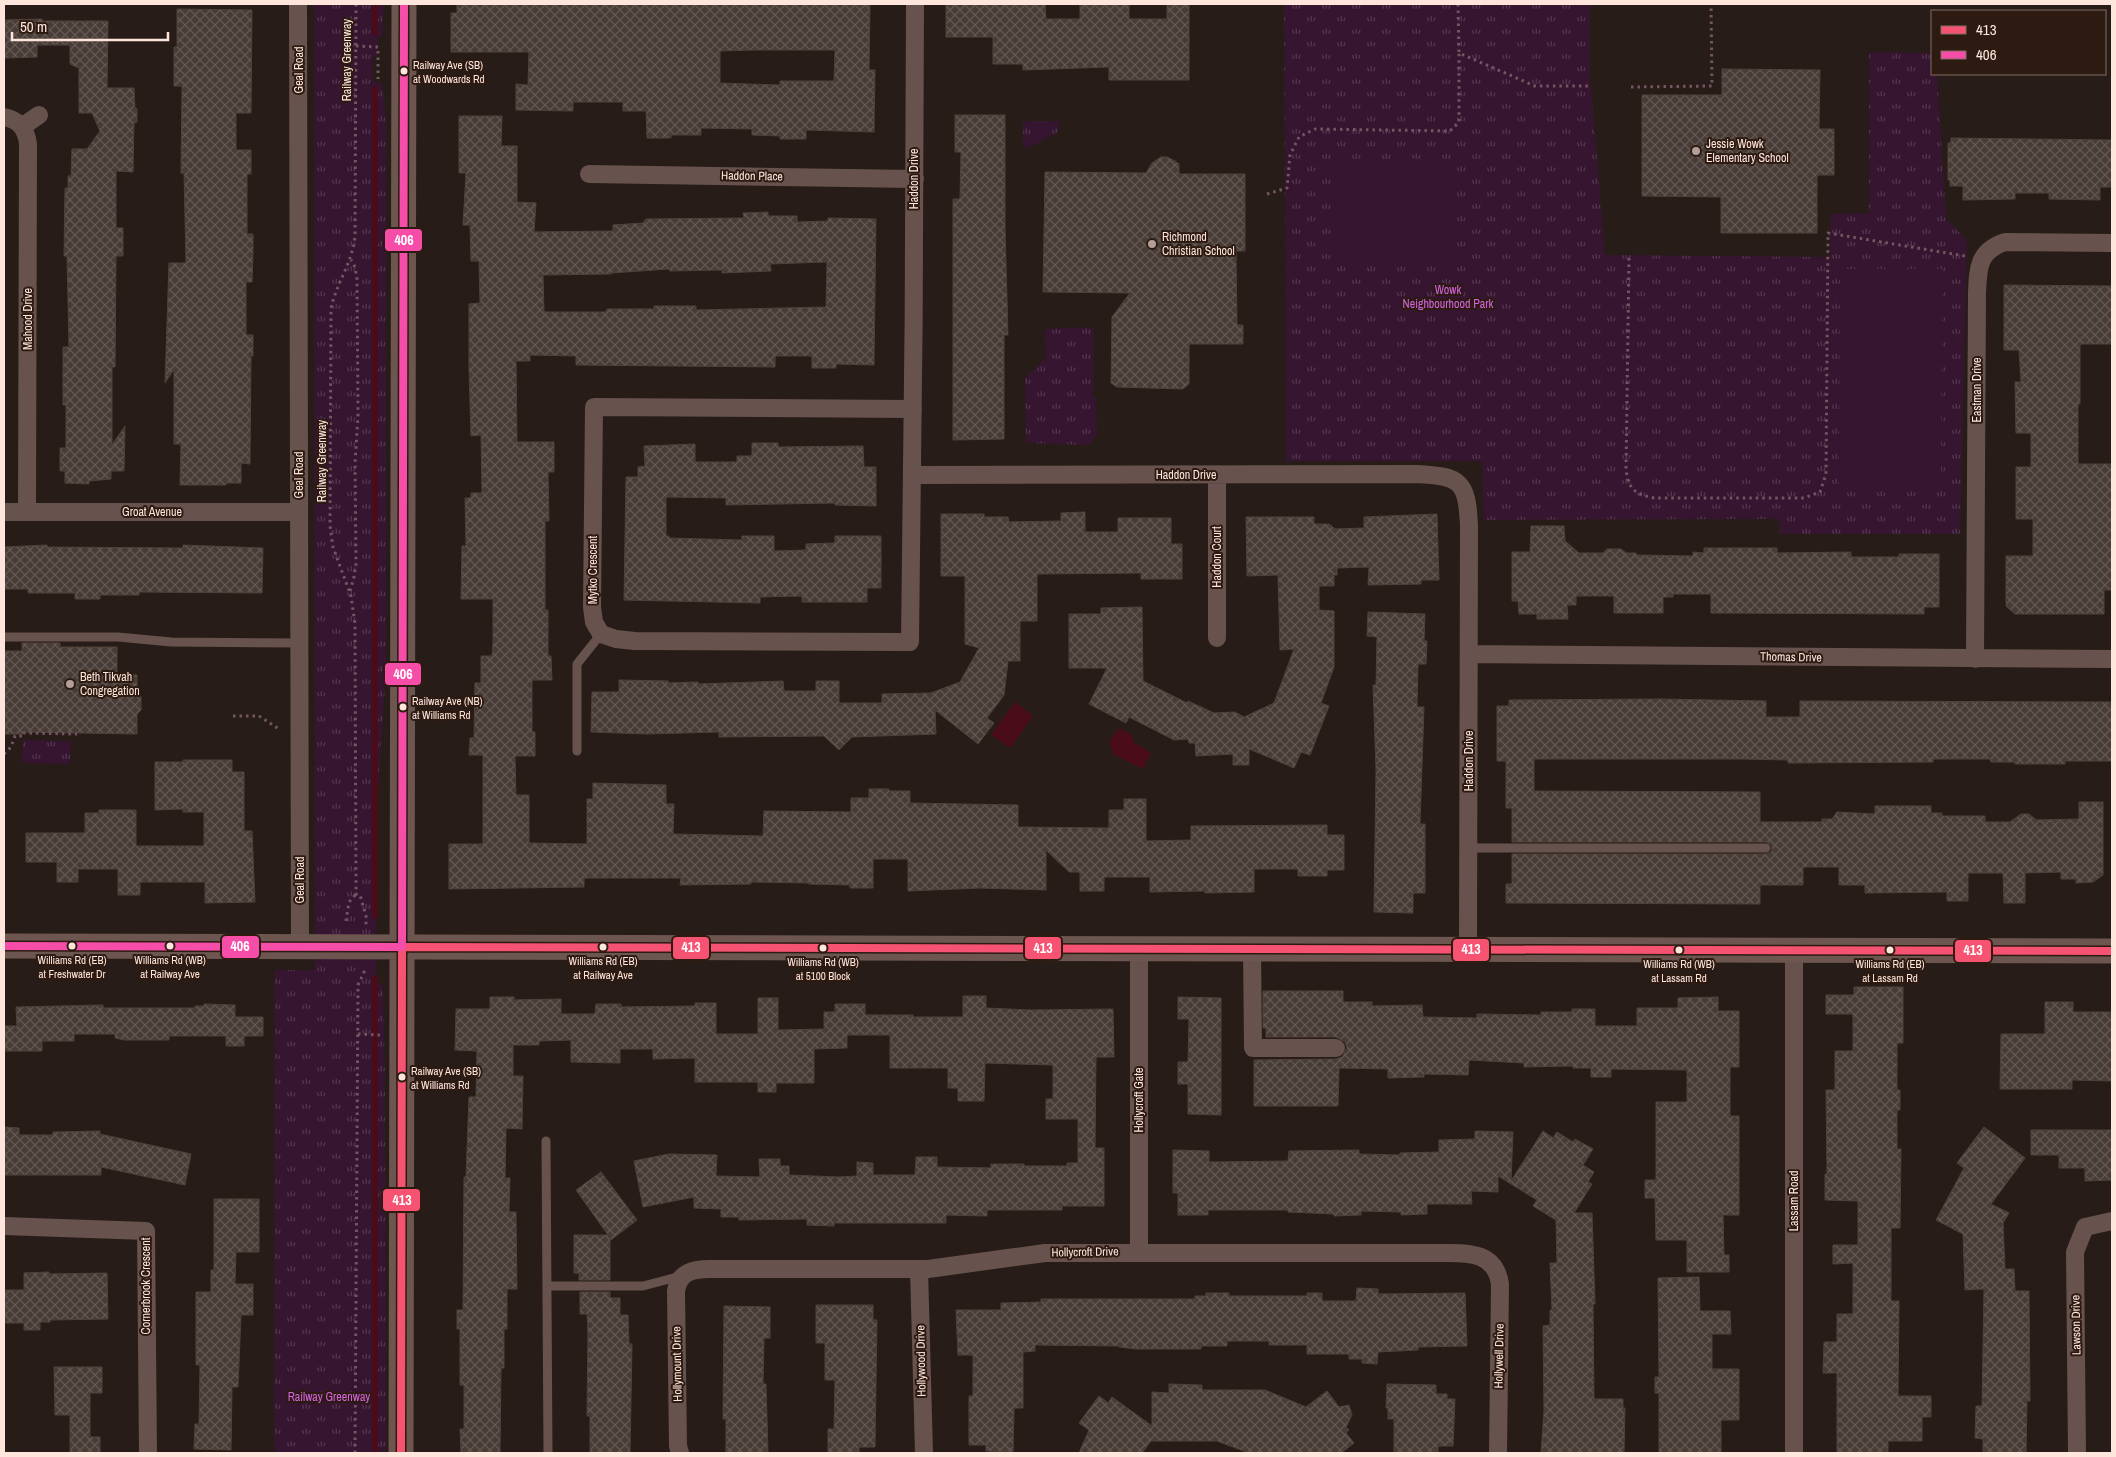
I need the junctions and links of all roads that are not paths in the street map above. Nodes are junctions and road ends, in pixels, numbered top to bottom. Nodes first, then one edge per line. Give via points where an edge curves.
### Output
1 (298, 4) edge
2 (404, 4) edge
3 (915, 4) edge
4 (39, 115) dead end
5 (4, 117) edge
6 (23, 126) junction
7 (589, 174) dead end
8 (915, 179) junction
9 (2112, 243) edge
10 (913, 408) junction
11 (912, 475) junction
12 (1217, 475) junction
13 (4, 512) edge
14 (27, 512) junction
15 (299, 512) junction
16 (601, 634) junction
17 (4, 636) edge
18 (1217, 638) dead end
19 (299, 643) junction
20 (1470, 654) junction
21 (1974, 659) junction
22 (2112, 659) edge
23 (577, 750) dead end
24 (1469, 848) junction
25 (1766, 848) dead end
26 (4, 946) edge
27 (300, 947) junction
28 (402, 947) junction
29 (1252, 948) junction
30 (1794, 949) junction
31 (1138, 950) junction
32 (1468, 951) junction
33 (2112, 951) edge
34 (1336, 1048) dead end
35 (546, 1141) dead end
36 (2112, 1221) edge
37 (4, 1226) edge
38 (1138, 1251) junction
39 (1490, 1262) joint
40 (919, 1269) junction
41 (682, 1276) junction
42 (547, 1286) junction
43 (148, 1453) edge
44 (402, 1453) edge
45 (548, 1453) edge
46 (680, 1453) edge
47 (924, 1453) edge
48 (1498, 1453) edge
49 (1794, 1453) edge
50 (2077, 1453) edge

1 - 15 street, Geal Road
2 - 28 street
3 - 8 street, Haddon Drive
4 - 6 street
5 - 6 street
6 - 14 street, Mahood Drive via 28,144
7 - 8 street, Haddon Place
8 - 10 street, Haddon Drive
9 - 21 street, Eastman Drive via 2004,242 1993,246 1981,259 1976,293
10 - 11 street, Haddon Drive
10 - 16 street, Mytko Crescent via 594,407 592,607 594,622
11 - 12 street, Haddon Drive
11 - 16 street via 910,642 635,641
12 - 18 street, Haddon Court
12 - 20 street, Haddon Drive via 1443,475 1460,484 1468,502
13 - 14 street, Groat Avenue
14 - 15 street, Groat Avenue
15 - 19 street, Geal Road
16 - 23 lane via 577,664
17 - 19 lane via 118,636 171,642
19 - 27 street, Geal Road
20 - 21 street, Thomas Drive
20 - 24 street, Haddon Drive
21 - 22 street, Thomas Drive
24 - 25 lane
24 - 32 street, Haddon Drive
26 - 27 street
27 - 28 street
28 - 31 street
28 - 44 street
29 - 31 street
29 - 32 street
29 - 34 street via 1253,1048
30 - 32 street
30 - 33 street
30 - 49 street, Lassam Road
31 - 38 street, Hollycroft Gate
35 - 42 lane
36 - 50 street, Lawson Drive via 2086,1227 2075,1252
37 - 43 street, Cornerbrook Crescent via 146,1231
38 - 39 street, Hollycroft Drive via 1458,1253 1480,1256
38 - 40 street, Hollycroft Drive via 1045,1253
39 - 48 street, Hollywell Drive via 1499,1275 1500,1284
40 - 41 street, Hollycroft Drive via 705,1269
40 - 47 street, Hollywood Drive
41 - 42 lane via 643,1286
41 - 46 street, Hollymount Drive via 676,1291
42 - 45 lane

